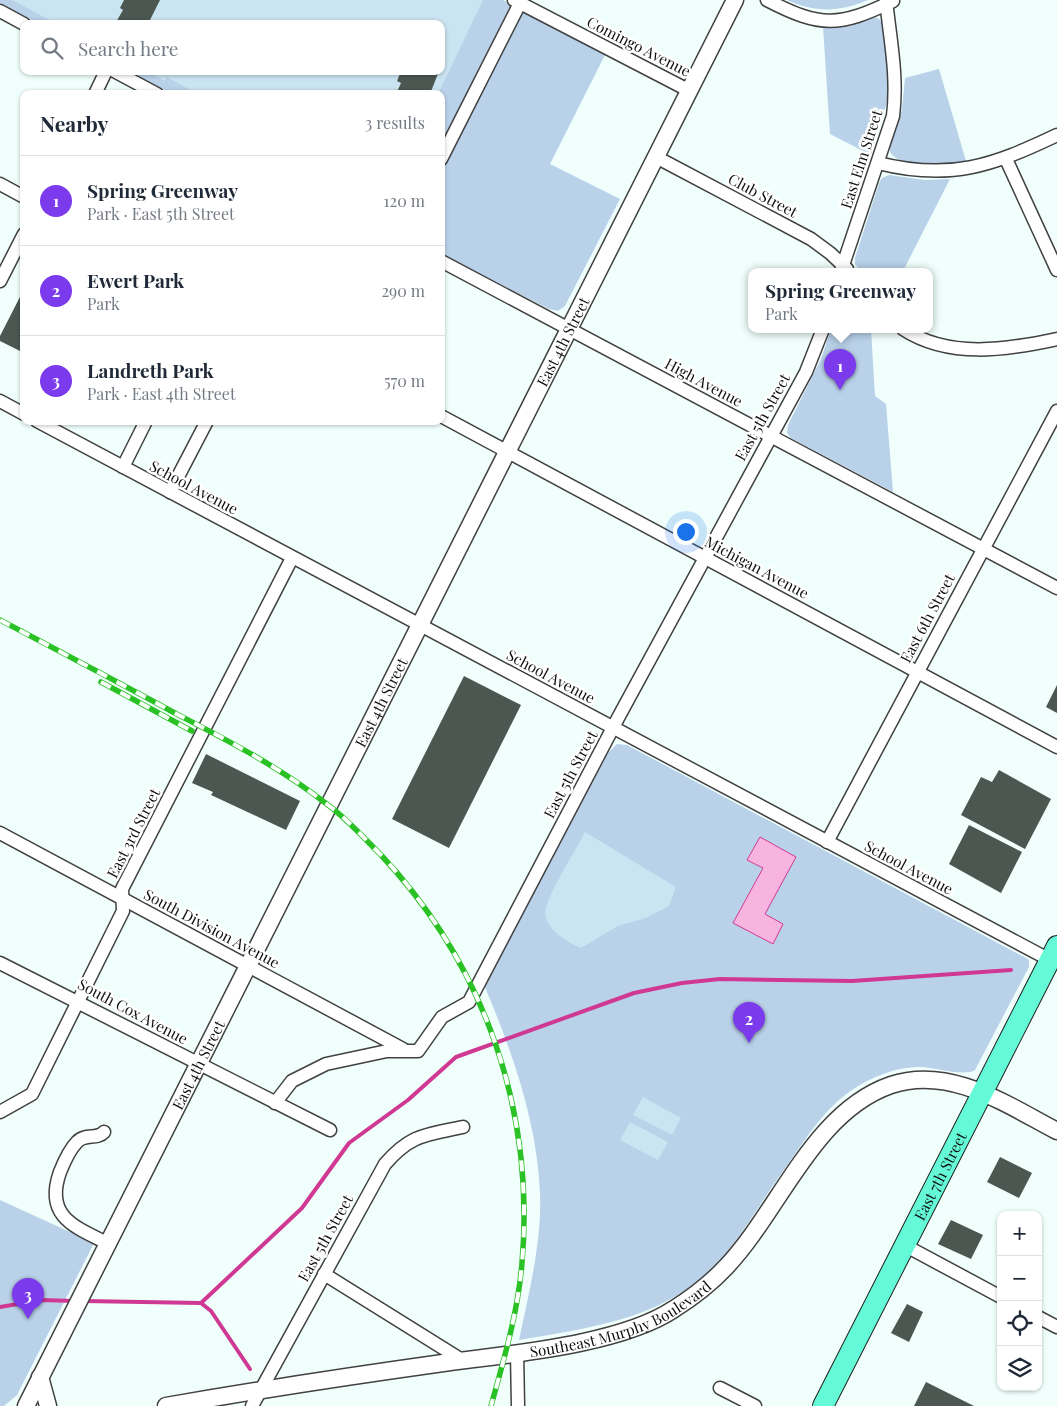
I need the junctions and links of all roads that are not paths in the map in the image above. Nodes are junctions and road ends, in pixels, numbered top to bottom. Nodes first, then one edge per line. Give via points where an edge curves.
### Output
1 (735, 0) edge
2 (767, 0) edge
3 (889, 1) edge
4 (517, 2) edge
5 (0, 11) edge
6 (20, 22) edge
7 (104, 75) edge
8 (121, 75) edge
9 (97, 90) edge
10 (150, 90) edge
11 (690, 90) junction
12 (1057, 135) edge
13 (445, 151) edge
14 (656, 157) junction
15 (1006, 159) junction
16 (878, 162) junction
17 (0, 184) edge
18 (20, 195) edge
19 (20, 242) edge
20 (445, 263) edge
21 (843, 268) edge
22 (844, 268) edge
23 (1057, 270) edge
24 (0, 281) edge
25 (570, 329) junction
26 (821, 333) edge
27 (911, 333) edge
28 (1057, 339) edge
29 (0, 401) edge
30 (1057, 411) edge
31 (20, 412) edge
32 (445, 418) edge
33 (45, 425) edge
34 (144, 425) edge
35 (205, 425) edge
36 (771, 436) junction
37 (507, 452) junction
38 (123, 467) junction
39 (170, 492) junction
40 (983, 549) junction
41 (292, 558) junction
42 (704, 558) junction
43 (1057, 588) edge
44 (420, 625) junction
45 (917, 671) junction
46 (613, 728) junction
47 (1057, 747) edge
48 (0, 833) edge
49 (828, 842) junction
50 (122, 898) junction
51 (1054, 953) edge
52 (0, 963) edge
53 (248, 966) junction
54 (78, 1001) junction
55 (409, 1052) junction
56 (199, 1064) junction
57 (984, 1092) junction
58 (276, 1103) junction
59 (0, 1112) edge
60 (463, 1127) dead end
61 (330, 1130) dead end
62 (1057, 1131) edge
63 (104, 1132) dead end
64 (109, 1244) junction
65 (906, 1246) junction
66 (324, 1274) junction
67 (997, 1295) edge
68 (1042, 1319) edge
69 (1057, 1327) edge
70 (517, 1352) junction
71 (462, 1360) junction
72 (40, 1377) junction
73 (720, 1388) dead end
74 (261, 1389) junction
75 (825, 1405) edge
76 (26, 1406) edge
77 (48, 1406) edge
78 (166, 1406) edge
79 (252, 1406) edge
80 (518, 1406) edge
81 (755, 1406) edge

1 - 11 street, East 4th Street
2 - 3 street via 810,19 831,22 854,19
3 - 16 street, East Elm Street via 896,93 893,116
4 - 11 street, Comingo Avenue
4 - 13 street
5 - 6 street
7 - 9 street
8 - 10 street
11 - 14 street, East 4th Street
12 - 15 street
14 - 21 street, Club Street via 811,239
14 - 25 street, East 4th Street
15 - 16 street via 956,170 925,171 906,170
15 - 23 street
16 - 22 street, East Elm Street
17 - 18 street
19 - 24 street
20 - 25 street, High Avenue
25 - 36 street, High Avenue
25 - 37 street, East 4th Street
26 - 36 street, East 5th Street via 806,372
27 - 28 street via 926,341 964,349 1005,348
29 - 31 street
30 - 40 street, East 6th Street
32 - 37 street, Michigan Avenue
33 - 38 street, School Avenue
34 - 38 street
35 - 39 street
36 - 40 street, High Avenue
36 - 42 street, East 5th Street
37 - 42 street, Michigan Avenue
37 - 44 street, East 4th Street
38 - 39 street, School Avenue
39 - 41 street, School Avenue
40 - 43 street, High Avenue
40 - 45 street, East 6th Street
41 - 44 street, School Avenue
41 - 50 street, East 3rd Street via 122,889
42 - 45 street, Michigan Avenue
42 - 46 street, East 5th Street
44 - 46 street, School Avenue
44 - 53 street, East 4th Street
45 - 47 street, Michigan Avenue
45 - 49 street, East 6th Street
46 - 49 street, School Avenue
46 - 55 street, East 5th Street via 472,997 465,1005 444,1015 420,1049
48 - 50 street, South Division Avenue
49 - 51 street, School Avenue
50 - 53 street, South Division Avenue
50 - 54 street, East 3rd Street via 123,911
51 - 57 main road, East 7th Street
52 - 54 street, South Cox Avenue
53 - 55 street, South Division Avenue
53 - 56 street, East 4th Street
54 - 56 street, South Cox Avenue
54 - 59 street, East 3rd Street via 32,1094
55 - 58 street via 387,1051 318,1067 292,1081
56 - 58 street, South Cox Avenue
56 - 64 street, East 4th Street
57 - 62 street, Southeast Murphy Boulevard
57 - 65 main road, East 7th Street
57 - 70 street, Southeast Murphy Boulevard via 944,1080 918,1079 891,1085 866,1096 836,1119 726,1267 702,1289 672,1310 642,1325 602,1337
58 - 61 street, South Cox Avenue
60 - 66 street, East 5th Street via 413,1139 397,1151 376,1179
63 - 64 street via 82,1138 74,1145 60,1174 55,1197 64,1219
64 - 72 street, East 4th Street
65 - 67 street
65 - 75 main road, East 7th Street
66 - 71 street
66 - 74 street, East 5th Street
68 - 69 street
70 - 71 street, Southeast Murphy Boulevard
70 - 80 street
71 - 74 street, Southeast Murphy Boulevard
72 - 76 street, East 4th Street
72 - 77 street
73 - 81 street
74 - 78 street, Southeast Murphy Boulevard
74 - 79 street, East 5th Street

